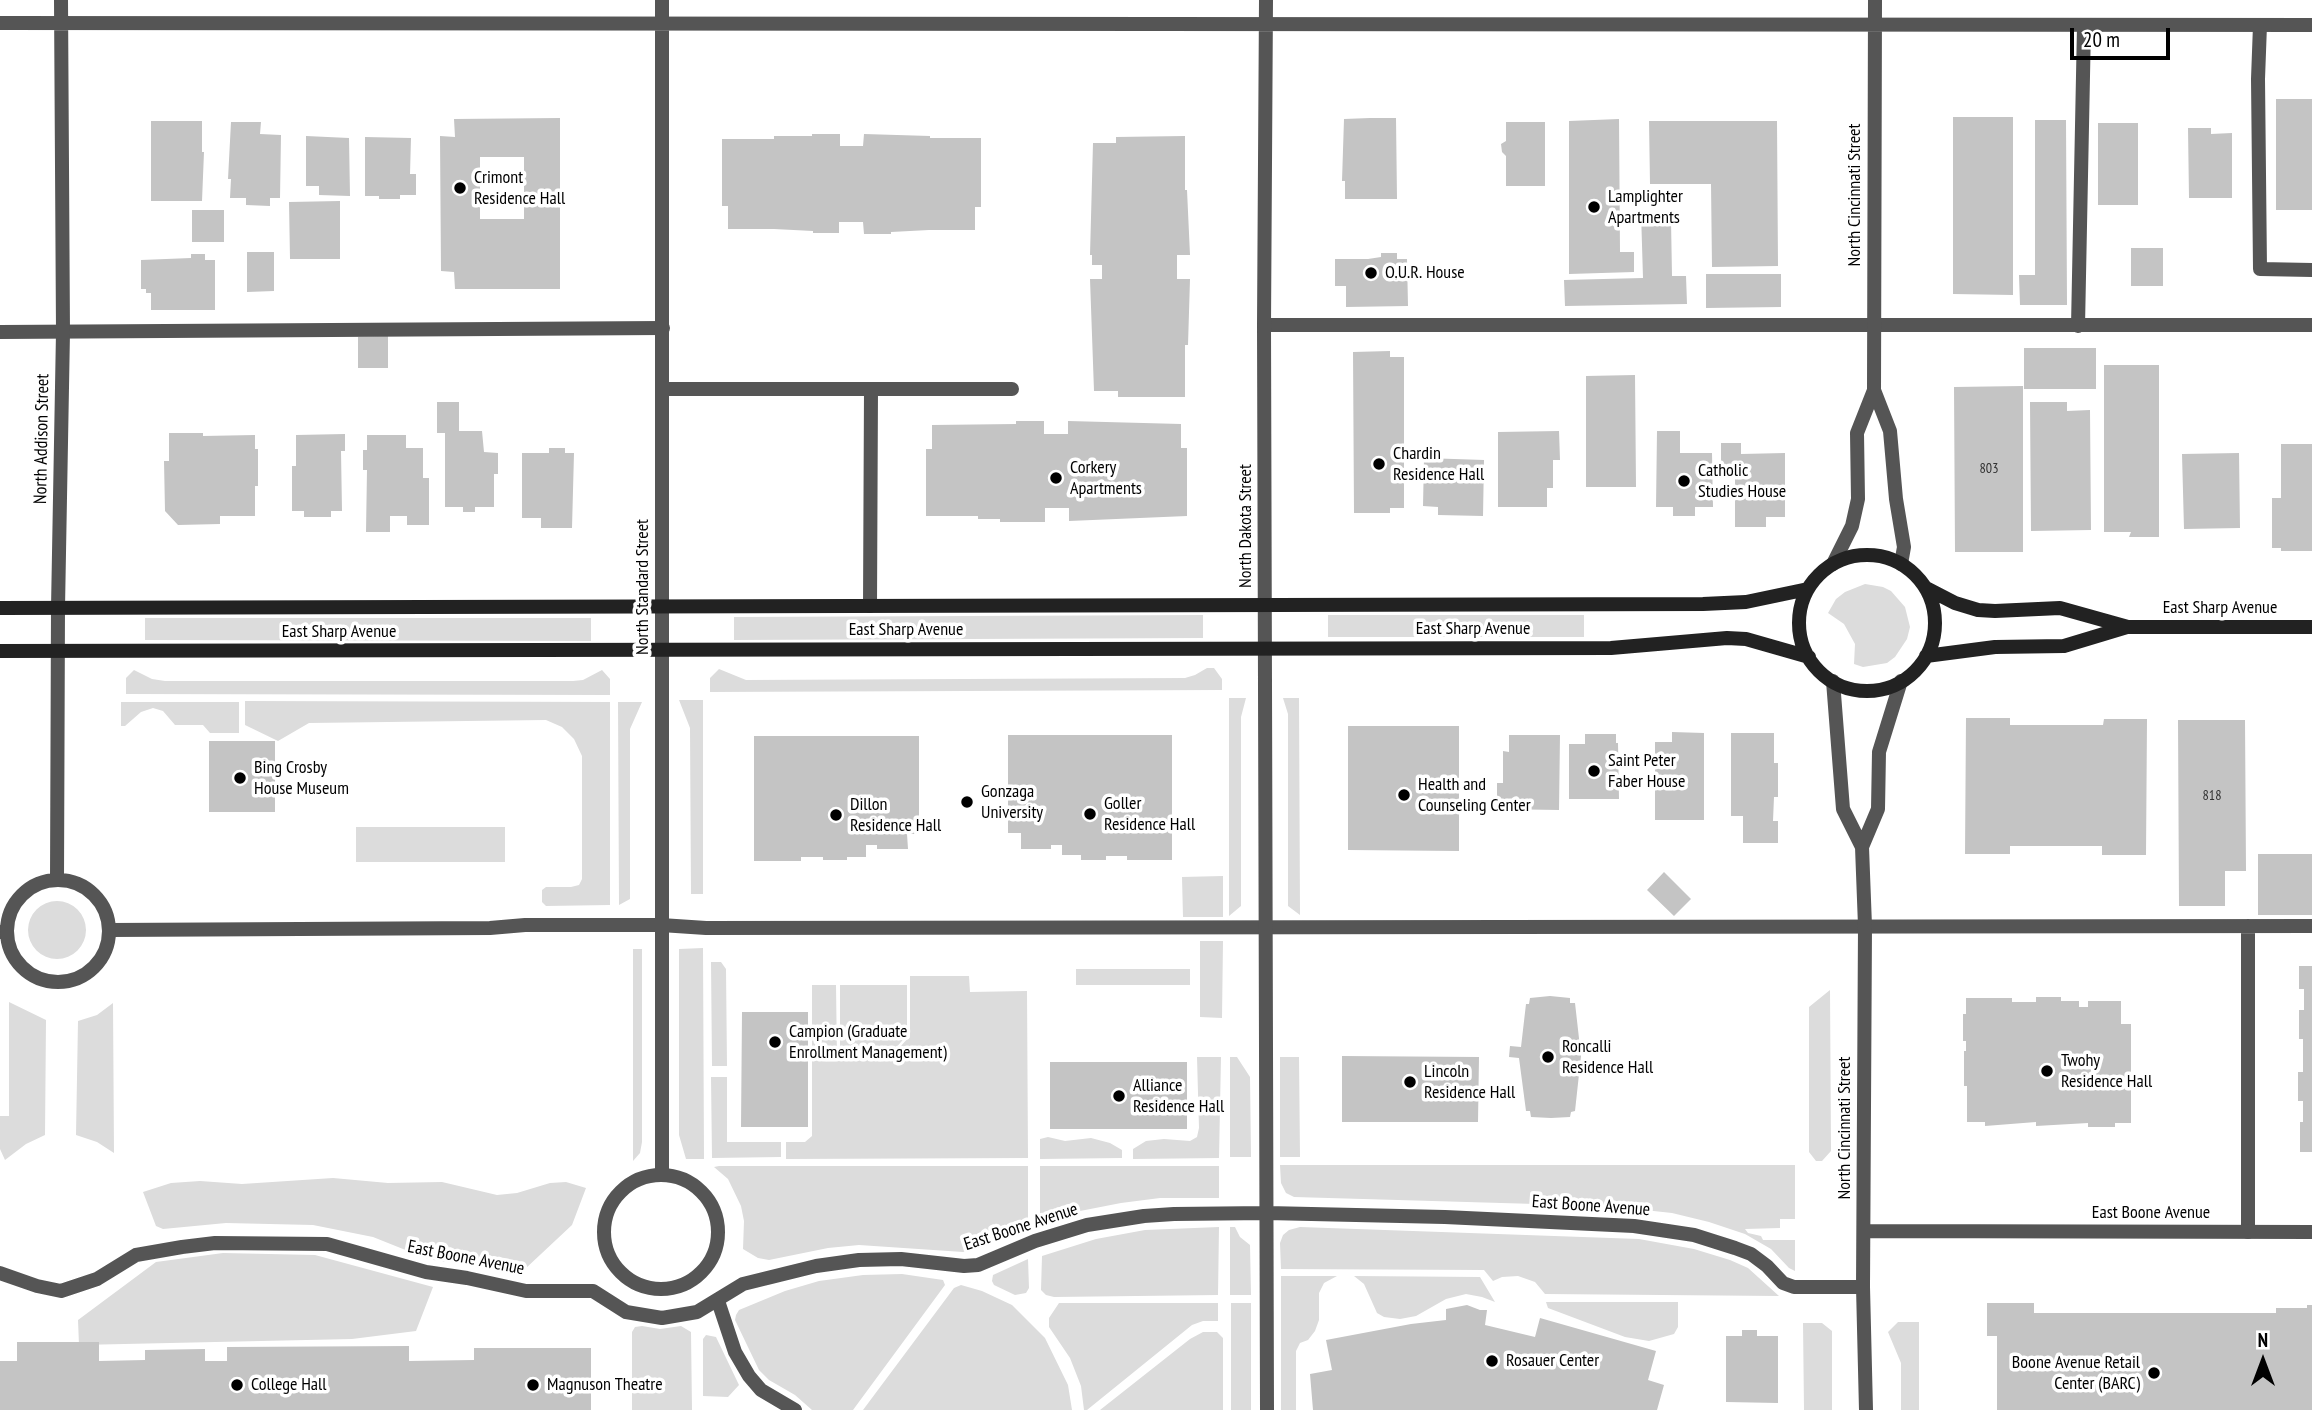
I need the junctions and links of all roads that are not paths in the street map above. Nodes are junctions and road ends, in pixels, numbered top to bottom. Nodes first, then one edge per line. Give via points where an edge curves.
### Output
1 (61, 0) edge
2 (662, 0) edge
3 (1266, 0) edge
4 (1875, 0) edge
5 (0, 23) edge
6 (61, 23) junction
7 (662, 23) junction
8 (1875, 24) junction
9 (2260, 25) junction
10 (2312, 25) edge
11 (1266, 26) junction
12 (2084, 26) junction
13 (2312, 270) edge
14 (1264, 325) junction
15 (2312, 325) edge
16 (1874, 326) junction
17 (2078, 326) junction
18 (663, 328) junction
19 (0, 332) edge
20 (63, 332) junction
21 (663, 388) junction
22 (871, 389) junction
23 (1012, 389) dead end
24 (1874, 390) junction
25 (1833, 564) junction
26 (1901, 564) junction
27 (1926, 588) junction
28 (1808, 589) junction
29 (1265, 604) junction
30 (870, 606) junction
31 (662, 607) junction
32 (0, 608) edge
33 (58, 608) junction
34 (2128, 627) junction
35 (2312, 627) edge
36 (1265, 648) junction
37 (0, 651) edge
38 (58, 651) junction
39 (662, 651) junction
40 (1926, 656) junction
41 (1808, 657) junction
42 (1833, 681) junction
43 (1901, 681) junction
44 (1862, 847) junction
45 (57, 879) junction
46 (660, 925) junction
47 (1865, 926) junction
48 (2248, 926) junction
49 (2312, 926) edge
50 (1266, 929) junction
51 (110, 930) junction
52 (3, 932) edge
53 (662, 1175) junction
54 (1267, 1213) junction
55 (1864, 1231) junction
56 (2248, 1232) junction
57 (2312, 1233) edge
58 (0, 1273) edge
59 (1863, 1287) junction
60 (718, 1301) junction
61 (795, 1410) edge
62 (1267, 1410) edge
63 (1866, 1410) edge

1 - 6 street, North Addison Street
2 - 7 street, North Standard Street
3 - 11 street, North Dakota Street
4 - 8 street, North Cincinnati Street
5 - 6 street
6 - 7 street
6 - 20 street, North Addison Street
7 - 11 street
7 - 18 street, North Standard Street
8 - 11 street
8 - 12 street
8 - 16 street, North Cincinnati Street
9 - 10 street
9 - 12 street
9 - 13 street via 2260,269
11 - 14 street, North Dakota Street
12 - 17 street
14 - 16 street
14 - 29 street, North Dakota Street
15 - 17 street
16 - 17 street
16 - 24 street, North Cincinnati Street
18 - 20 street
18 - 21 street, North Standard Street
19 - 20 street
20 - 33 street, North Addison Street
21 - 22 street
21 - 31 street, North Standard Street
22 - 23 street
22 - 30 street
24 - 25 street, North Cincinnati Street via 1857,433 1858,499 1852,526
24 - 26 street, North Cincinnati Street via 1889,431 1904,547
25 - 26 street via 1867,555
25 - 28 street
26 - 27 street
27 - 34 street, East Sharp Avenue via 1978,610 2060,608
27 - 40 street via 1935,622
28 - 29 street, East Sharp Avenue via 1746,602 1703,604
28 - 41 street via 1799,622
29 - 30 street, East Sharp Avenue
29 - 36 street, North Dakota Street
30 - 31 street, East Sharp Avenue
31 - 33 street, East Sharp Avenue
31 - 39 street, North Standard Street
32 - 33 street, East Sharp Avenue
33 - 38 street, North Addison Street
34 - 35 street, East Sharp Avenue
34 - 40 street, East Sharp Avenue via 2064,646 1995,647
36 - 39 street, East Sharp Avenue
36 - 41 street, East Sharp Avenue via 1611,648 1727,638
36 - 50 street, North Dakota Street
37 - 38 street, East Sharp Avenue
38 - 39 street, East Sharp Avenue
38 - 45 street, North Addison Street
39 - 46 street, North Standard Street
40 - 43 street
41 - 42 street
42 - 43 street via 1868,690
42 - 44 street, North Cincinnati Street via 1843,809
43 - 44 street, North Cincinnati Street via 1879,752 1878,809
44 - 47 street, North Cincinnati Street
45 - 51 street via 88,888 100,900
45 - 52 street via 27,889 16,901
46 - 50 street via 706,929
46 - 51 street
46 - 53 street, North Standard Street
47 - 48 street
47 - 50 street
47 - 55 street, North Cincinnati Street
48 - 49 street
48 - 56 street
50 - 54 street, North Dakota Street
51 - 52 street via 101,960 75,980 59,983 29,974 17,962
53 - 53 street via 680,1178 702,1193 716,1216 718,1234 705,1268 675,1287 656,1288 621,1272 604,1238 613,1201 626,1187
54 - 59 street, East Boone Avenue via 1634,1226 1694,1235 1751,1254 1783,1283 1794,1287
54 - 60 street, East Boone Avenue via 1174,1214 1087,1225 978,1265 901,1259 816,1266 743,1284
54 - 62 street, North Dakota Street
55 - 56 street, East Boone Avenue
55 - 59 street, North Cincinnati Street
56 - 57 street, East Boone Avenue
58 - 60 street, East Boone Avenue via 61,1291 97,1279 136,1255 215,1243 327,1244 426,1272 526,1291 593,1291 626,1311 662,1318
59 - 63 street, North Cincinnati Street
60 - 61 street via 735,1352 749,1377 761,1390

